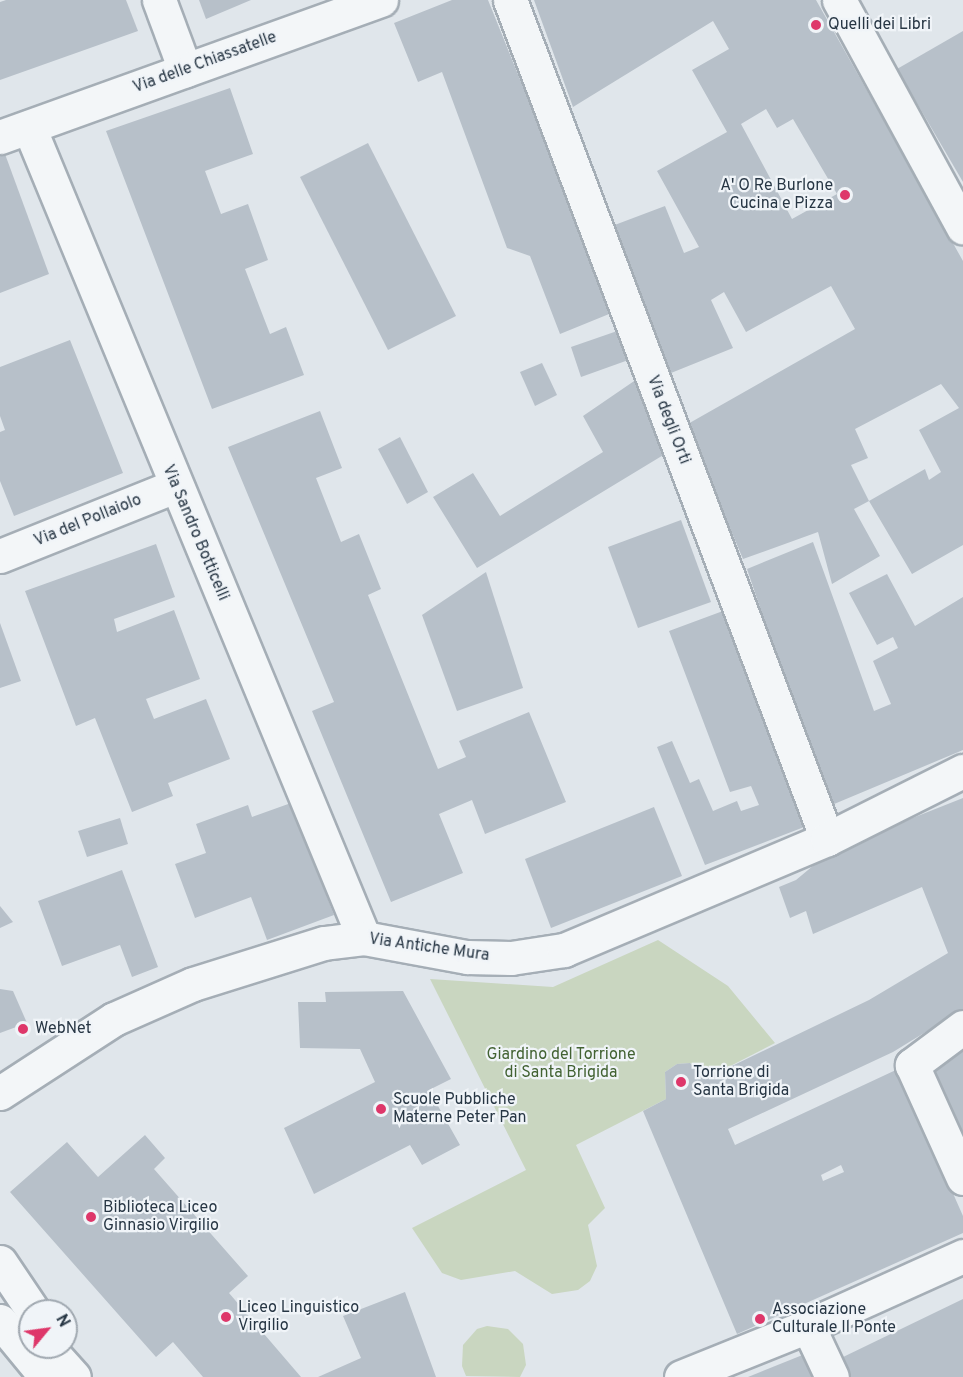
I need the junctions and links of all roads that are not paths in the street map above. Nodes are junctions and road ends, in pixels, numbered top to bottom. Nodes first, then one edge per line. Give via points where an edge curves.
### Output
1 (159, 0) edge
2 (381, 0) edge
3 (510, 0) edge
4 (839, 0) edge
5 (185, 70) junction
6 (14, 132) edge
7 (963, 227) edge
8 (175, 486) junction
9 (0, 556) edge
10 (963, 771) edge
11 (827, 839) junction
12 (364, 938) junction
13 (963, 1027) edge
14 (0, 1093) edge
15 (963, 1178) edge
16 (963, 1256) edge
17 (0, 1262) edge
18 (0, 1295) edge
19 (25, 1299) edge
20 (18, 1315) edge
21 (0, 1321) edge
22 (808, 1326) junction
23 (58, 1359) edge
24 (64, 1359) edge
25 (46, 1377) edge
26 (75, 1377) edge
27 (681, 1377) edge
28 (832, 1377) edge

1 - 5 street
2 - 5 street, Via delle Chiassatelle
3 - 11 street, Via degli Orti
4 - 7 street
5 - 6 street, Via delle Chiassatelle
6 - 8 street, Via Sandro Botticelli
8 - 9 street, Via del Pollaiolo
8 - 12 street, Via Sandro Botticelli
10 - 11 street, Via Antiche Mura
11 - 12 street, Via Antiche Mura via 564,950 512,958 467,957
12 - 14 street, Via Antiche Mura via 314,946 194,984 114,1019
13 - 15 street via 912,1065
16 - 22 street
17 - 19 street
18 - 20 street
21 - 25 street
22 - 27 street
22 - 28 street
23 - 26 street
24 - 26 street

